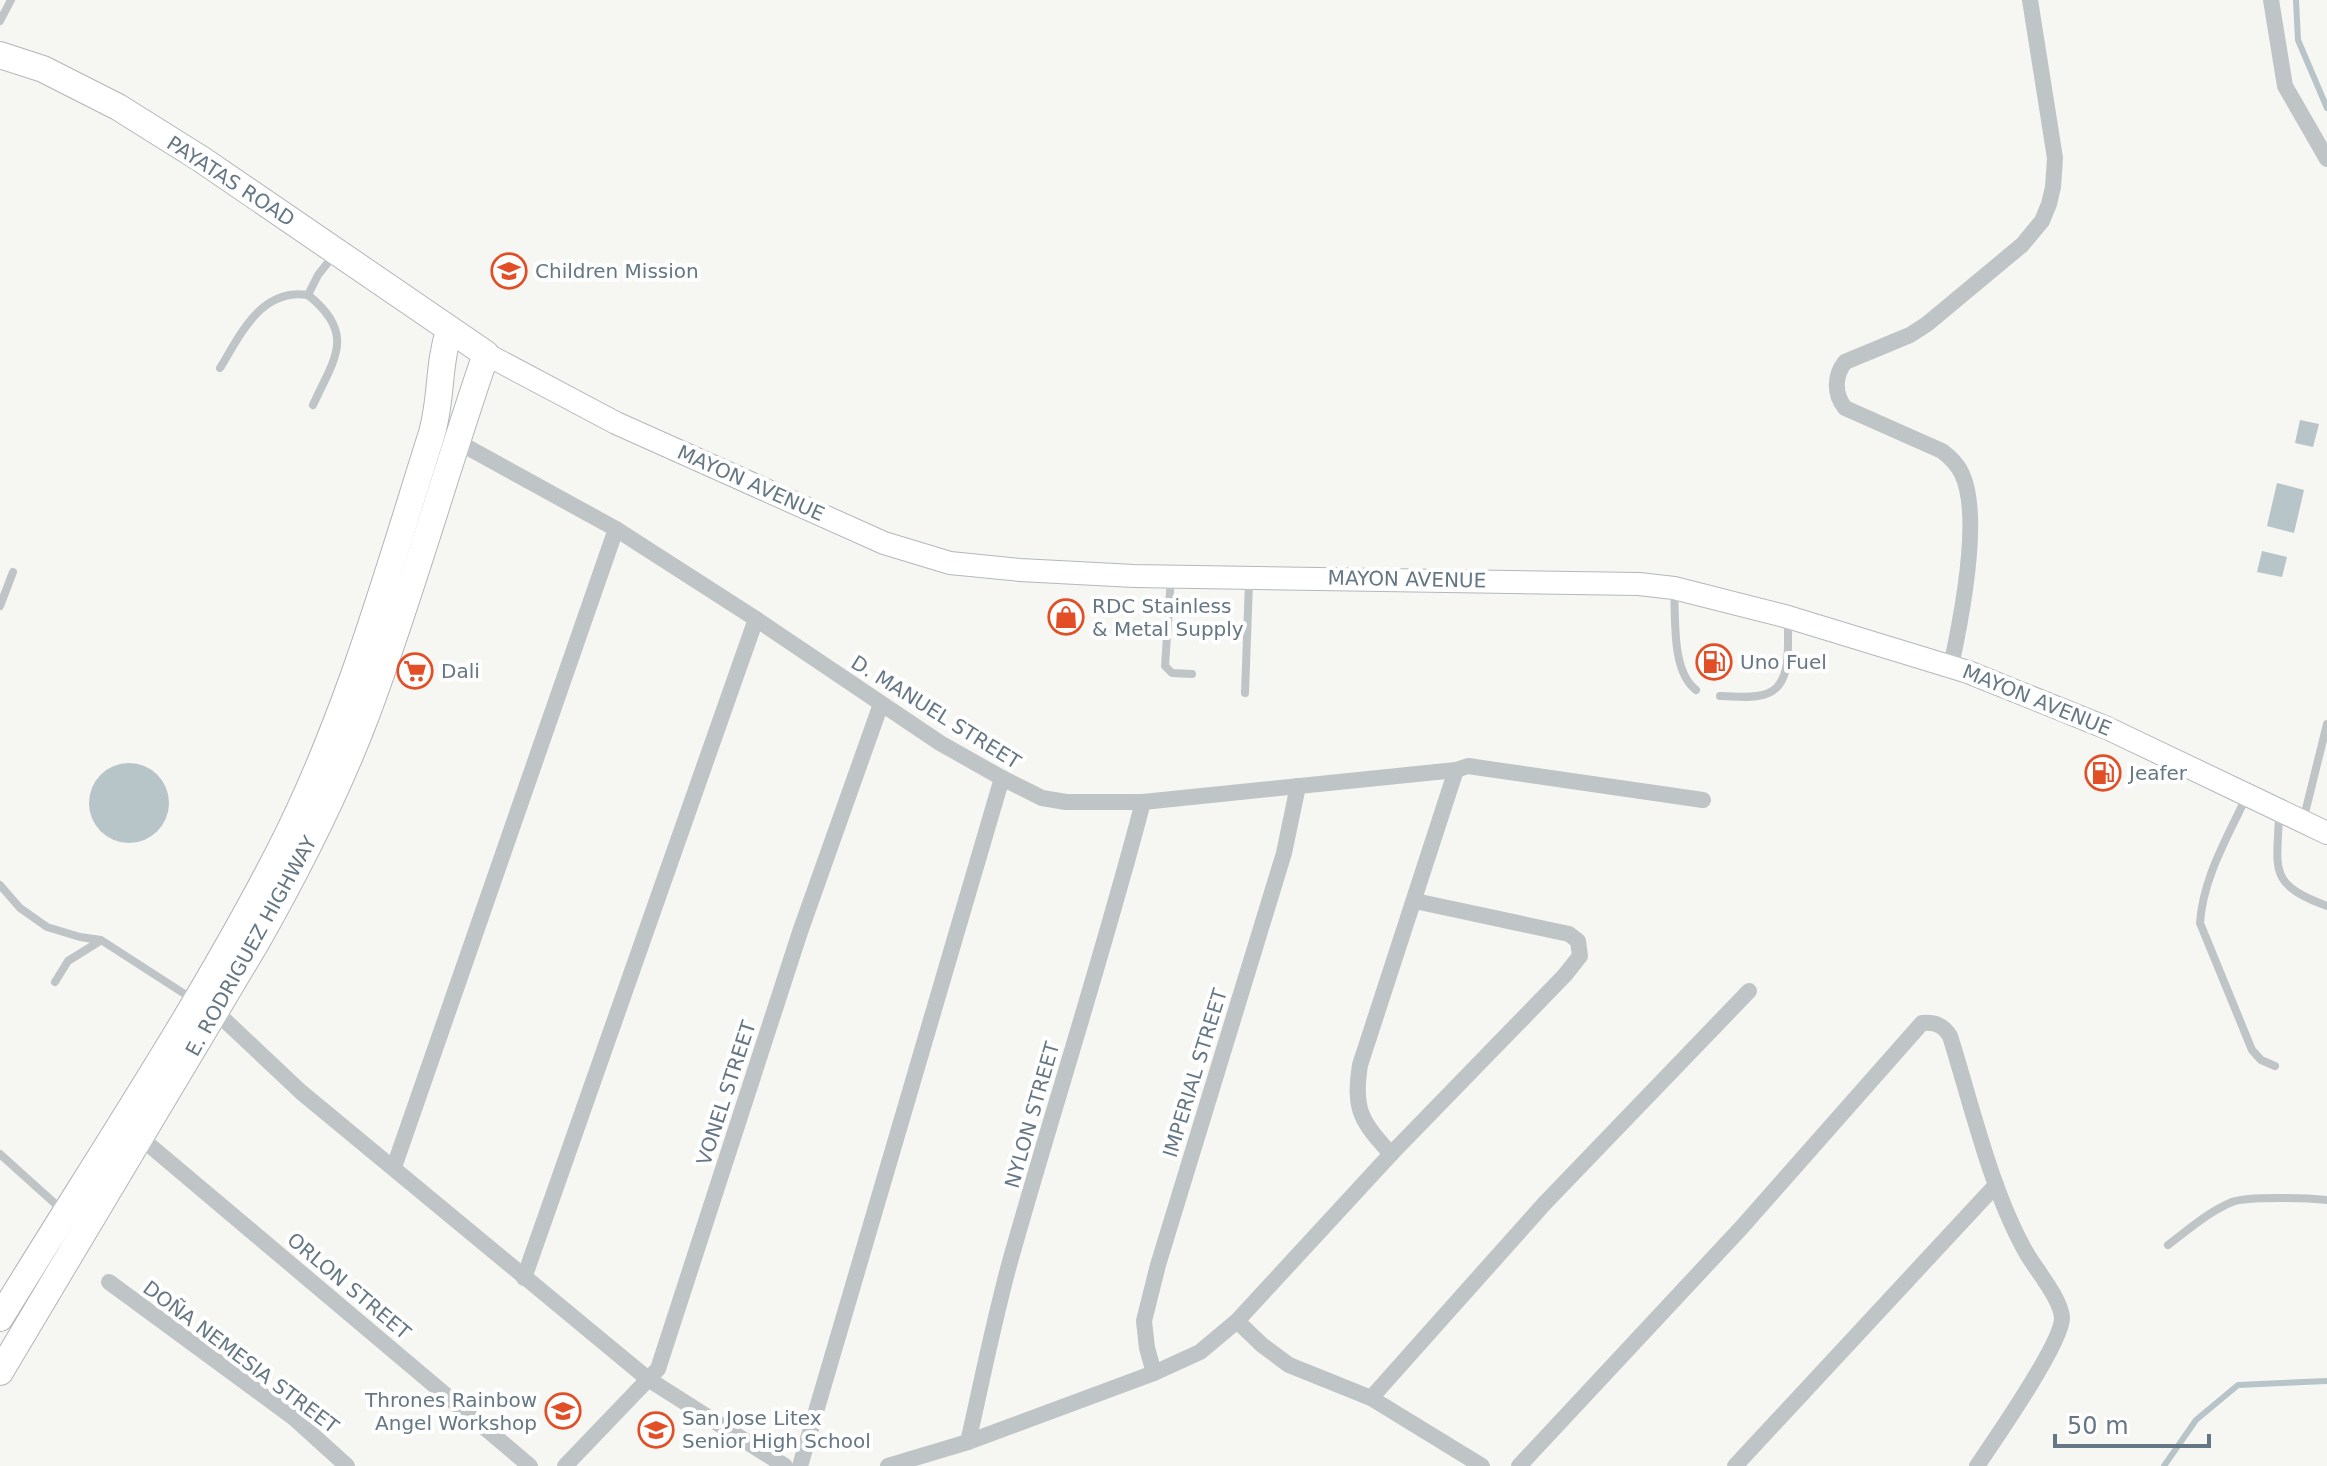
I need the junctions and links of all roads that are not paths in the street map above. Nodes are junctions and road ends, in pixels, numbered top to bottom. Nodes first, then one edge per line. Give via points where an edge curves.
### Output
1 (11, 0) edge
2 (2030, 0) edge
3 (2271, 0) edge
4 (0, 21) edge
5 (0, 55) edge
6 (2327, 159) edge
7 (336, 251) junction
8 (308, 295) junction
9 (449, 331) junction
10 (486, 354) junction
11 (220, 368) dead end
12 (313, 405) dead end
13 (456, 441) junction
14 (616, 529) junction
15 (13, 572) dead end
16 (1171, 576) junction
17 (1250, 577) junction
18 (1674, 588) junction
19 (0, 606) edge
20 (1788, 617) junction
21 (756, 619) junction
22 (1951, 666) junction
23 (1192, 674) dead end
24 (1696, 690) dead end
25 (1245, 693) dead end
26 (1720, 696) dead end
27 (881, 704) junction
28 (2327, 724) edge
29 (1456, 770) junction
30 (1002, 778) junction
31 (1298, 786) junction
32 (2247, 795) junction
33 (1703, 800) dead end
34 (1143, 802) junction
35 (2279, 810) junction
36 (2302, 821) junction
37 (2327, 833) edge
38 (0, 885) edge
39 (1415, 901) junction
40 (2327, 906) edge
41 (246, 938) junction
42 (101, 940) junction
43 (55, 982) dead end
44 (1749, 991) dead end
45 (205, 1006) junction
46 (2275, 1066) dead end
47 (141, 1138) junction
48 (0, 1154) edge
49 (1391, 1154) junction
50 (394, 1167) junction
51 (1996, 1185) junction
52 (2327, 1200) edge
53 (65, 1212) junction
54 (79, 1241) junction
55 (2168, 1245) dead end
56 (524, 1278) junction
57 (109, 1282) dead end
58 (0, 1318) edge
59 (1237, 1321) junction
60 (0, 1372) edge
61 (1154, 1373) junction
62 (648, 1379) junction
63 (1371, 1398) junction
64 (968, 1442) junction
65 (347, 1466) edge
66 (530, 1466) edge
67 (565, 1466) edge
68 (785, 1466) edge
69 (800, 1466) edge
70 (888, 1466) edge
71 (1482, 1466) edge
72 (1519, 1466) edge
73 (1735, 1466) edge
74 (1977, 1466) edge

1 - 4 lane
2 - 22 street via 2055,158 2042,221 2022,245 1927,324 1845,362 1836,382 1845,408 1942,451 1963,476 1969,545
3 - 6 street via 2285,86
5 - 7 main road, PAYATAS ROAD via 43,69 118,107
7 - 8 lane
7 - 9 main road, PAYATAS ROAD
8 - 11 lane via 292,292 275,299 250,319
8 - 12 lane via 330,317 339,342
9 - 10 main road, PAYATAS ROAD
9 - 41 main road, E. RODRIGUEZ HIGHWAY via 437,416 362,654
10 - 13 main road, E. RODRIGUEZ HIGHWAY
10 - 16 main road, MAYON AVENUE via 616,423 884,543 950,563
13 - 14 street, D. MANUEL STREET
13 - 41 main road, E. RODRIGUEZ HIGHWAY via 366,714 319,825
14 - 21 street, D. MANUEL STREET
14 - 50 street
15 - 19 lane
16 - 17 main road, MAYON AVENUE
16 - 23 lane via 1165,666 1172,673
17 - 18 main road, MAYON AVENUE
17 - 25 lane
18 - 20 main road, MAYON AVENUE
18 - 24 lane via 1680,662
20 - 22 main road, MAYON AVENUE
20 - 26 lane via 1782,682 1768,694
21 - 27 street, D. MANUEL STREET
21 - 56 street
22 - 32 main road, MAYON AVENUE via 2107,728
27 - 30 street, D. MANUEL STREET
27 - 62 street, VONEL STREET via 800,932 658,1369
28 - 36 lane
29 - 31 street, D. MANUEL STREET
29 - 33 street, D. MANUEL STREET via 1468,766
29 - 39 street
30 - 34 street, D. MANUEL STREET via 1042,798
30 - 69 street
31 - 34 street, D. MANUEL STREET
31 - 61 street, IMPERIAL STREET via 1284,853 1158,1265 1144,1331
32 - 35 main road, MAYON AVENUE
32 - 46 lane via 2208,880 2200,923 2252,1050
34 - 64 street, NYLON STREET via 1010,1261
35 - 36 main road, MAYON AVENUE
35 - 40 lane via 2277,869 2285,885
36 - 37 main road, MAYON AVENUE
38 - 42 lane via 47,927
39 - 49 street via 1356,1091 1371,1132
39 - 49 street via 1569,934 1581,953
41 - 45 main road, E. RODRIGUEZ HIGHWAY
42 - 43 lane via 68,961
42 - 45 lane
44 - 63 street via 1544,1204
45 - 47 main road, E. RODRIGUEZ HIGHWAY
45 - 50 street
45 - 53 main road, E. RODRIGUEZ HIGHWAY
47 - 54 main road, E. RODRIGUEZ HIGHWAY
47 - 66 street, ORLON STREET
48 - 53 lane
49 - 59 street
50 - 56 street
51 - 72 street via 1950,1036 1937,1024 1922,1023 1742,1227
51 - 73 street
51 - 74 street via 2062,1320 2052,1347
52 - 55 lane via 2235,1201
53 - 54 main road
53 - 58 main road, E. RODRIGUEZ HIGHWAY
54 - 60 main road, E. RODRIGUEZ HIGHWAY
56 - 62 street
57 - 65 street, DOÑA NEMESIA STREET via 294,1418
59 - 61 street via 1200,1352
59 - 63 street via 1289,1365
61 - 64 street
62 - 67 street, VONEL STREET
62 - 68 street
63 - 71 street
64 - 70 street

